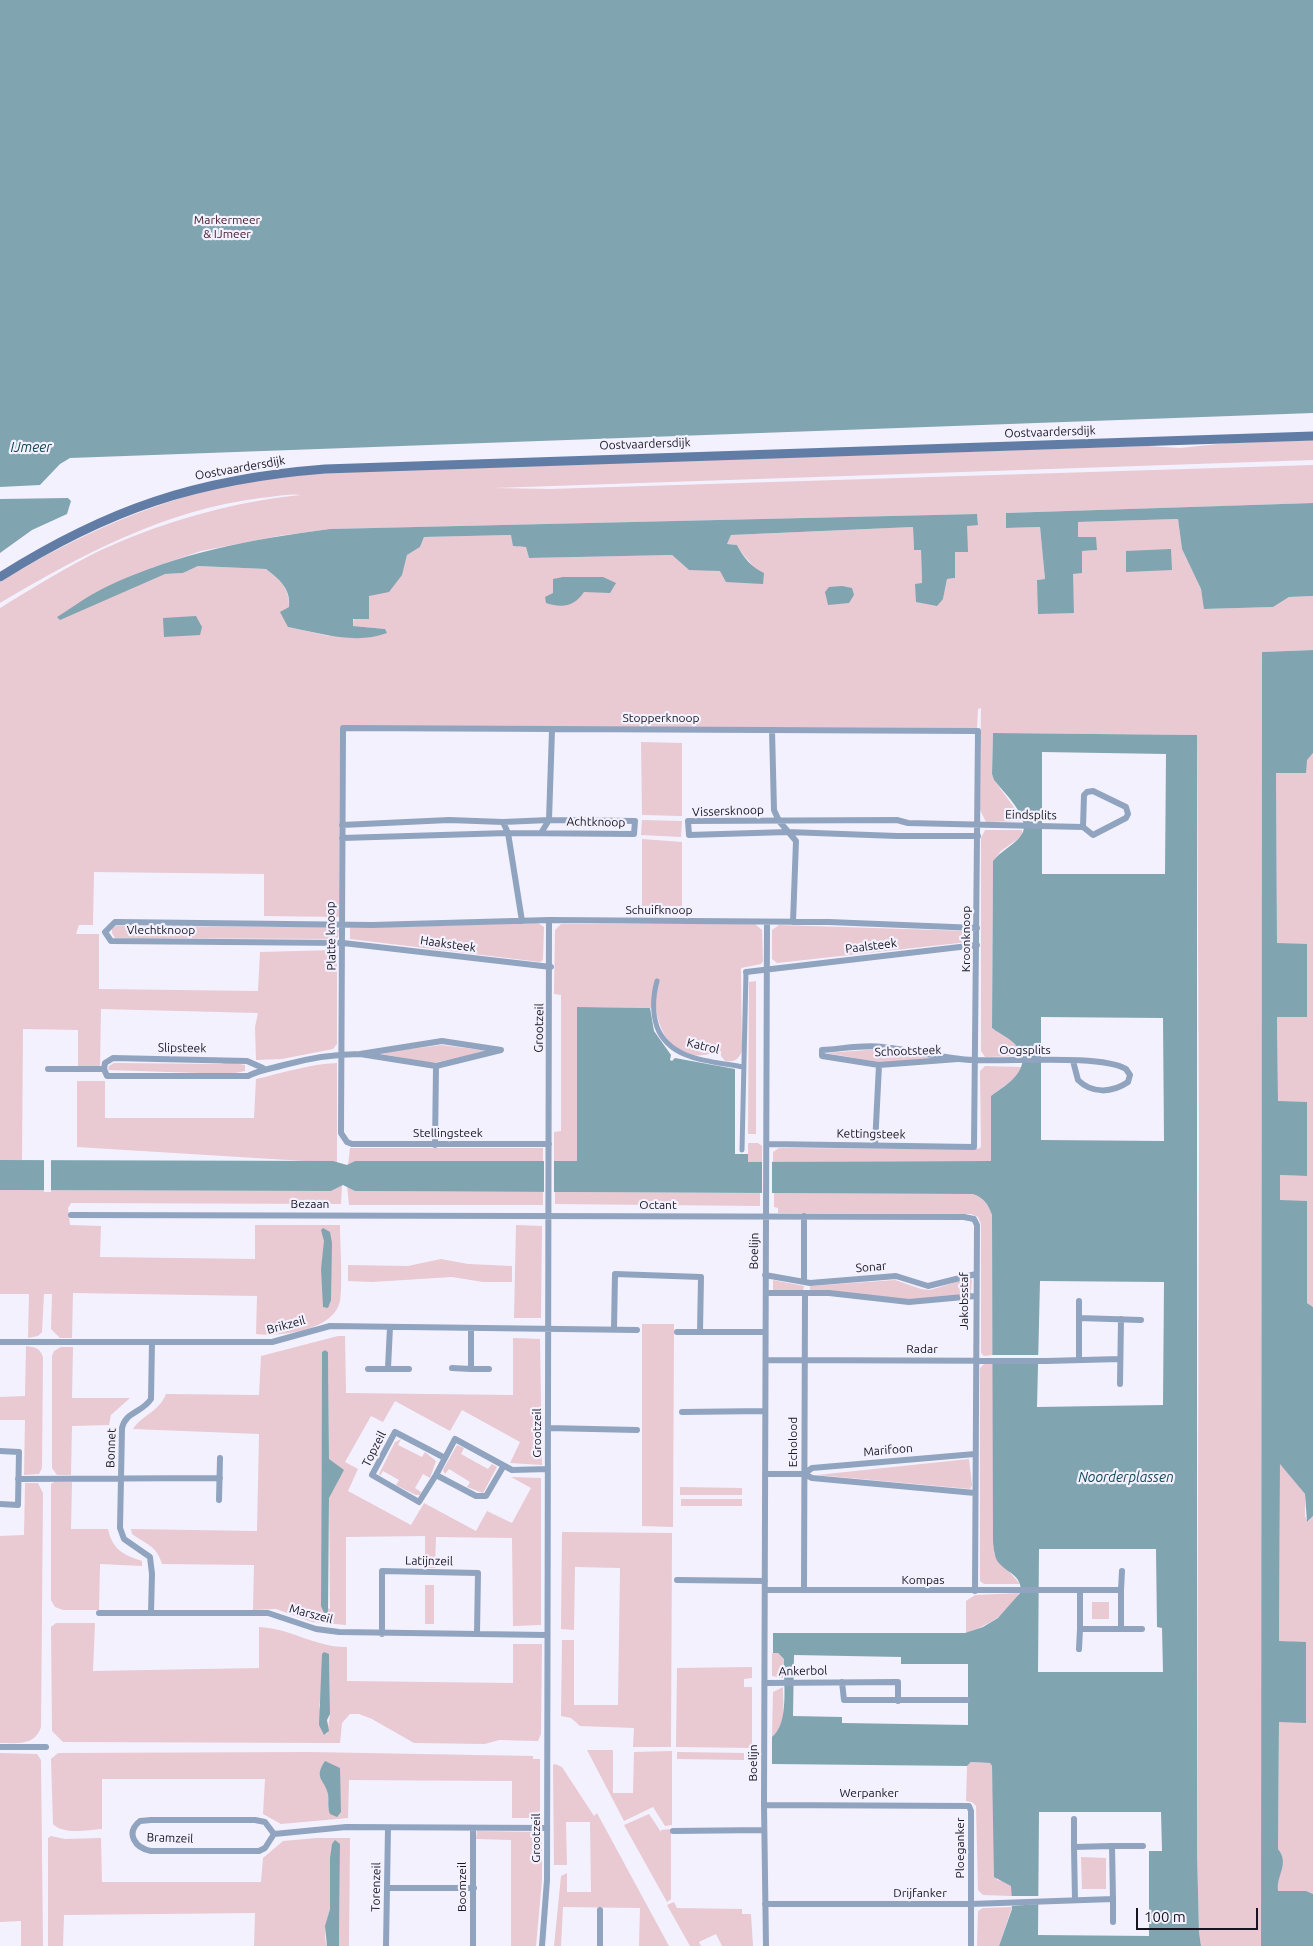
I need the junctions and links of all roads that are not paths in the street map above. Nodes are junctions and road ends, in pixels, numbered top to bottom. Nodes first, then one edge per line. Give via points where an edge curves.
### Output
1 (1313, 436) edge
2 (0, 577) edge
3 (343, 728) joint
4 (552, 730) junction
5 (772, 730) junction
6 (978, 731) joint
7 (550, 820) junction
8 (779, 821) junction
9 (503, 822) junction
10 (342, 825) junction
11 (978, 826) junction
12 (1083, 827) junction
13 (542, 832) junction
14 (788, 832) junction
15 (508, 833) junction
16 (978, 836) junction
17 (342, 838) junction
18 (549, 920) junction
19 (522, 921) junction
20 (767, 922) junction
21 (793, 922) junction
22 (342, 924) junction
23 (977, 928) junction
24 (343, 943) junction
25 (977, 945) junction
26 (551, 968) junction
27 (767, 970) junction
28 (746, 972) joint
29 (657, 981) dead end
30 (342, 1054) junction
31 (360, 1054) junction
32 (958, 1059) junction
33 (976, 1060) junction
34 (1073, 1061) junction
35 (879, 1065) junction
36 (436, 1066) junction
37 (743, 1067) junction
38 (104, 1068) junction
39 (263, 1068) junction
40 (48, 1069) dead end
41 (347, 1142) joint
42 (549, 1144) junction
43 (768, 1144) junction
44 (435, 1145) junction
45 (875, 1145) junction
46 (974, 1146) joint
47 (742, 1150) dead end
48 (71, 1215) dead end
49 (549, 1216) junction
50 (766, 1216) junction
51 (804, 1216) junction
52 (976, 1274) junction
53 (765, 1275) junction
54 (804, 1282) junction
55 (766, 1293) junction
56 (805, 1293) junction
57 (976, 1296) junction
58 (1079, 1300) dead end
59 (1079, 1318) junction
60 (1120, 1319) junction
61 (1141, 1320) dead end
62 (390, 1327) junction
63 (471, 1328) junction
64 (548, 1328) junction
65 (614, 1329) junction
66 (637, 1330) dead end
67 (677, 1332) dead end
68 (700, 1332) junction
69 (765, 1332) junction
70 (0, 1342) edge
71 (152, 1342) junction
72 (1120, 1359) junction
73 (766, 1360) junction
74 (803, 1360) junction
75 (976, 1360) junction
76 (1079, 1360) junction
77 (368, 1368) dead end
78 (388, 1368) junction
79 (452, 1368) dead end
80 (471, 1369) junction
81 (489, 1369) dead end
82 (409, 1370) dead end
83 (1120, 1384) dead end
84 (765, 1411) junction
85 (682, 1412) dead end
86 (548, 1428) junction
87 (637, 1430) dead end
88 (0, 1451) edge
89 (975, 1454) junction
90 (220, 1458) dead end
91 (444, 1458) junction
92 (503, 1466) junction
93 (548, 1469) junction
94 (436, 1474) junction
95 (765, 1474) junction
96 (804, 1474) junction
97 (220, 1478) junction
98 (18, 1479) junction
99 (121, 1479) junction
100 (975, 1493) junction
101 (219, 1500) dead end
102 (0, 1504) edge
103 (1122, 1571) dead end
104 (678, 1580) dead end
105 (765, 1581) junction
106 (765, 1590) junction
107 (804, 1590) junction
108 (1080, 1590) junction
109 (1121, 1590) junction
110 (975, 1592) junction
111 (99, 1613) dead end
112 (151, 1613) junction
113 (1080, 1629) junction
114 (1121, 1629) junction
115 (1142, 1629) dead end
116 (382, 1634) junction
117 (477, 1634) junction
118 (548, 1635) junction
119 (1079, 1649) dead end
120 (842, 1682) junction
121 (764, 1683) junction
122 (967, 1700) dead end
123 (898, 1701) junction
124 (0, 1747) edge
125 (46, 1747) dead end
126 (764, 1805) junction
127 (972, 1811) joint
128 (1074, 1819) dead end
129 (388, 1828) junction
130 (473, 1828) junction
131 (547, 1828) junction
132 (764, 1830) junction
133 (674, 1831) dead end
134 (274, 1834) junction
135 (1074, 1846) junction
136 (1112, 1846) junction
137 (1143, 1846) dead end
138 (387, 1888) junction
139 (474, 1888) junction
140 (1113, 1899) junction
141 (1075, 1900) junction
142 (765, 1904) junction
143 (971, 1904) junction
144 (600, 1910) dead end
145 (1113, 1922) dead end
146 (386, 1946) edge
147 (472, 1946) edge
148 (542, 1946) edge
149 (600, 1946) edge
150 (766, 1946) edge
151 (971, 1946) edge

1 - 2 main road, Oostvaardersdijk via 649,456 274,473 191,489 129,509 72,535
3 - 4 street, Stopperknoop
3 - 10 street, Platte knoop
4 - 5 street, Stopperknoop
4 - 7 street
5 - 6 street, Stopperknoop
5 - 8 street via 774,810
6 - 11 street, Kroonknoop
7 - 9 street, Achtknoop
7 - 13 street
7 - 13 street, Achtknoop via 635,821 634,834
8 - 11 street, Vissersknoop via 897,820
8 - 14 street
8 - 14 street, Vissersknoop via 688,821 689,835
9 - 10 street, Achtknoop via 449,820
9 - 15 street
10 - 17 street, Platte knoop
11 - 12 street, Eindsplits
11 - 16 street, Kroonknoop
12 - 12 street, Eindsplits via 1093,835 1126,818 1126,807 1093,791 1087,792 1084,795
13 - 15 street, Achtknoop
14 - 16 street, Vissersknoop
14 - 21 street via 796,841
15 - 17 street, Achtknoop
15 - 19 street
16 - 23 street, Kroonknoop
17 - 22 street, Platte knoop
18 - 19 street, Schuifknoop
18 - 20 street, Schuifknoop
18 - 26 street, Grootzeil
19 - 22 street, Schuifknoop
20 - 21 street, Schuifknoop
20 - 27 street, Boelijn
21 - 23 street, Schuifknoop
22 - 24 street, Platte knoop
22 - 24 street, Vlechtknoop via 114,922 105,932 111,942
23 - 25 street, Kroonknoop
24 - 26 street, Haaksteek
24 - 30 street, Platte knoop
25 - 27 street, Paalsteek
25 - 33 street, Kroonknoop
26 - 42 street, Grootzeil
27 - 28 street
27 - 43 street, Boelijn
28 - 37 street
29 - 37 street, Katrol via 654,1016 660,1035 669,1047 688,1056
30 - 31 street, Slipsteek
30 - 39 street, Slipsteek
30 - 41 street, Platte knoop via 341,1133
31 - 36 street
31 - 36 street via 442,1042 501,1050
32 - 33 street, Schootsteek
32 - 35 street, Schootsteek
32 - 35 street, Schootsteek via 881,1046 822,1050 822,1056
33 - 34 street, Oogsplits
33 - 46 street, Kroonknoop
34 - 34 street, Oogsplits via 1107,1061 1120,1065 1130,1075 1128,1082 1114,1090 1089,1088 1078,1080
35 - 45 street
36 - 44 street
37 - 47 street
38 - 39 street, Slipsteek via 105,1063 113,1058 247,1061
38 - 39 street, Slipsteek via 107,1076 248,1076
38 - 40 street, Slipsteek
41 - 44 street, Stellingsteek
42 - 44 street, Stellingsteek
42 - 49 street, Grootzeil
43 - 45 street, Kettingsteek
43 - 50 street, Boelijn
45 - 46 street, Kettingsteek
48 - 49 street, Bezaan
49 - 50 street, Octant
49 - 64 street, Grootzeil
50 - 51 street, Jakobsstaf
50 - 53 street, Boelijn
51 - 52 street, Jakobsstaf via 974,1219 977,1225
51 - 54 street
52 - 54 street, Sonar via 928,1286 896,1276
52 - 57 street, Jakobsstaf
53 - 54 street, Sonar
53 - 55 street, Boelijn
55 - 56 street
55 - 69 street, Boelijn
56 - 57 street via 909,1302
56 - 74 street, Echolood
57 - 75 street, Jakobsstaf
58 - 59 street
59 - 60 street
59 - 76 street
60 - 61 street
60 - 72 street
62 - 63 street, Brikzeil
62 - 71 street, Brikzeil via 330,1326 272,1342
62 - 78 street
63 - 64 street, Brikzeil
63 - 80 street
64 - 65 street, Brikzeil
64 - 86 street, Grootzeil
65 - 66 street, Brikzeil
65 - 68 street via 615,1274 658,1275 702,1277
67 - 68 street
68 - 69 street
69 - 73 street, Boelijn
70 - 71 street, Brikzeil
71 - 99 street, Bonnet via 151,1399 124,1420
72 - 76 street, Radar
72 - 83 street
73 - 74 street, Radar
73 - 84 street, Boelijn
74 - 75 street, Radar
74 - 96 street, Echolood
75 - 76 street, Radar
75 - 89 street, Jakobsstaf
77 - 78 street
78 - 82 street
79 - 80 street
80 - 81 street
84 - 85 street
84 - 95 street, Boelijn
86 - 87 street
86 - 93 street, Grootzeil
88 - 98 street via 19,1452
89 - 96 street, Marifoon via 812,1468
89 - 100 street, Jakobsstaf
90 - 97 street
91 - 92 street, Topzeil via 455,1439
91 - 94 street, Topzeil
91 - 94 street, Topzeil via 395,1432 372,1475 419,1502
92 - 93 street, Topzeil via 512,1470
92 - 94 street via 486,1496 476,1496
93 - 118 street, Grootzeil
95 - 96 street, Marifoon
95 - 105 street, Boelijn
96 - 100 street, Marifoon via 812,1478
96 - 107 street, Echolood
97 - 99 street, Bonnet
97 - 101 street
98 - 99 street, Bonnet
98 - 102 street via 18,1504
99 - 112 street, Bonnet via 121,1533 124,1539 150,1557
100 - 110 street, Jakobsstaf
103 - 109 street
104 - 105 street
105 - 106 street, Boelijn
106 - 107 street, Kompas
106 - 121 street, Boelijn
107 - 110 street, Kompas
108 - 109 street, Kompas
108 - 110 street, Kompas
108 - 113 street
109 - 114 street
111 - 112 street, Marszeil
112 - 116 street, Marszeil via 268,1613 316,1629
113 - 114 street
113 - 119 street
114 - 115 street
116 - 117 street, Marszeil
116 - 117 street, Latijnzeil via 382,1571 478,1572
117 - 118 street, Marszeil
118 - 131 street, Grootzeil
120 - 121 street, Ankerbol
120 - 123 street, Ankerbol via 844,1700
120 - 123 street, Ankerbol via 898,1682
121 - 126 street, Boelijn
122 - 123 street, Ankerbol
124 - 125 street
126 - 127 street, Werpanker via 963,1805
126 - 132 street, Boelijn
127 - 143 street, Ploeganker
128 - 135 street
129 - 130 street
129 - 134 street via 346,1827
129 - 138 street, Torenzeil
130 - 131 street
130 - 139 street, Boomzeil
131 - 148 street, Grootzeil
132 - 133 street
132 - 142 street, Boelijn
134 - 134 street, Bramzeil via 265,1822 256,1820 151,1820 140,1821 132,1835 141,1849 151,1851 259,1851
135 - 136 street
135 - 141 street
136 - 137 street
136 - 140 street
138 - 139 street
138 - 146 street, Torenzeil
139 - 147 street, Boomzeil
140 - 141 street, Drijfanker
140 - 145 street
141 - 143 street, Drijfanker
142 - 143 street, Drijfanker
142 - 150 street, Boelijn
143 - 151 street, Ploeganker
144 - 149 street

